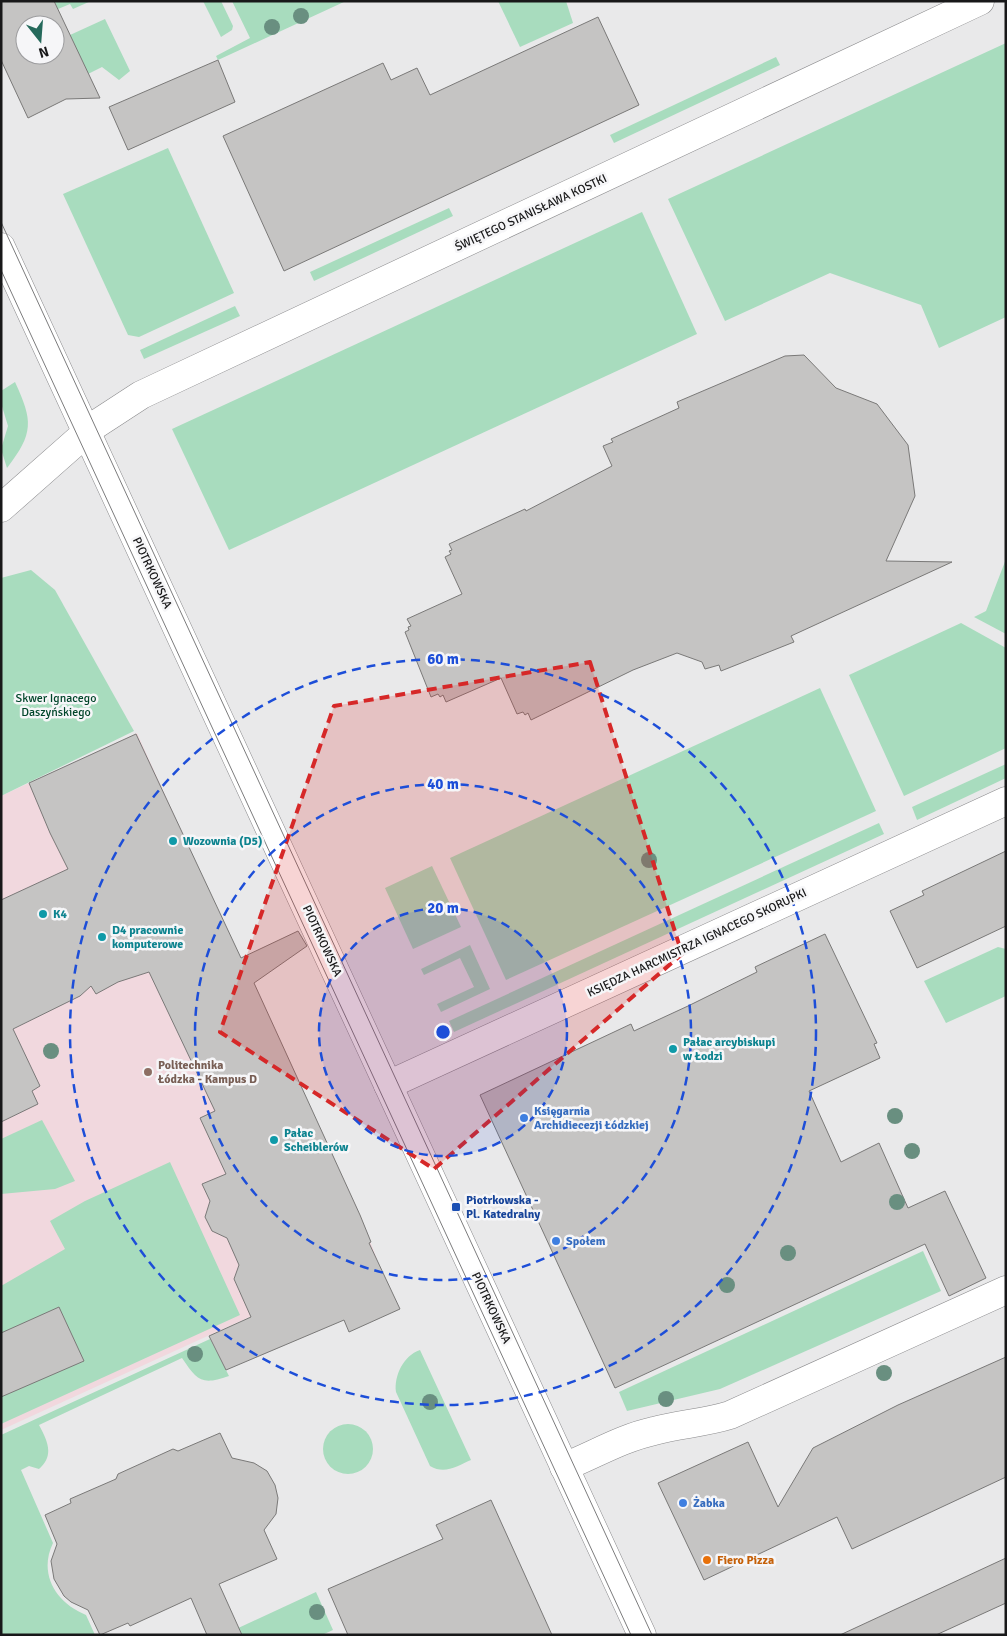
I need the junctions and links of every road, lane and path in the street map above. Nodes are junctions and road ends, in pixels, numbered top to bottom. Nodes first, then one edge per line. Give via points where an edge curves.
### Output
1 (980, 1) edge
2 (1, 246) edge
3 (87, 432) junction
4 (1, 508) edge
5 (1006, 801) edge
6 (388, 1086) junction
7 (1006, 1290) edge
8 (564, 1467) junction
9 (642, 1635) edge

1 - 3 street, ŚWIĘTEGO STANISŁAWA KOSTKI via 141,395
2 - 3 street, PIOTRKOWSKA
3 - 4 street, ŚWIĘTEGO STANISŁAWA KOSTKI
3 - 6 street, PIOTRKOWSKA
5 - 6 street, KSIĘDZA HARCMISTRZA IGNACEGO SKORUPKI
6 - 8 street, PIOTRKOWSKA
7 - 8 street via 730,1415 633,1437
8 - 9 street, PIOTRKOWSKA

